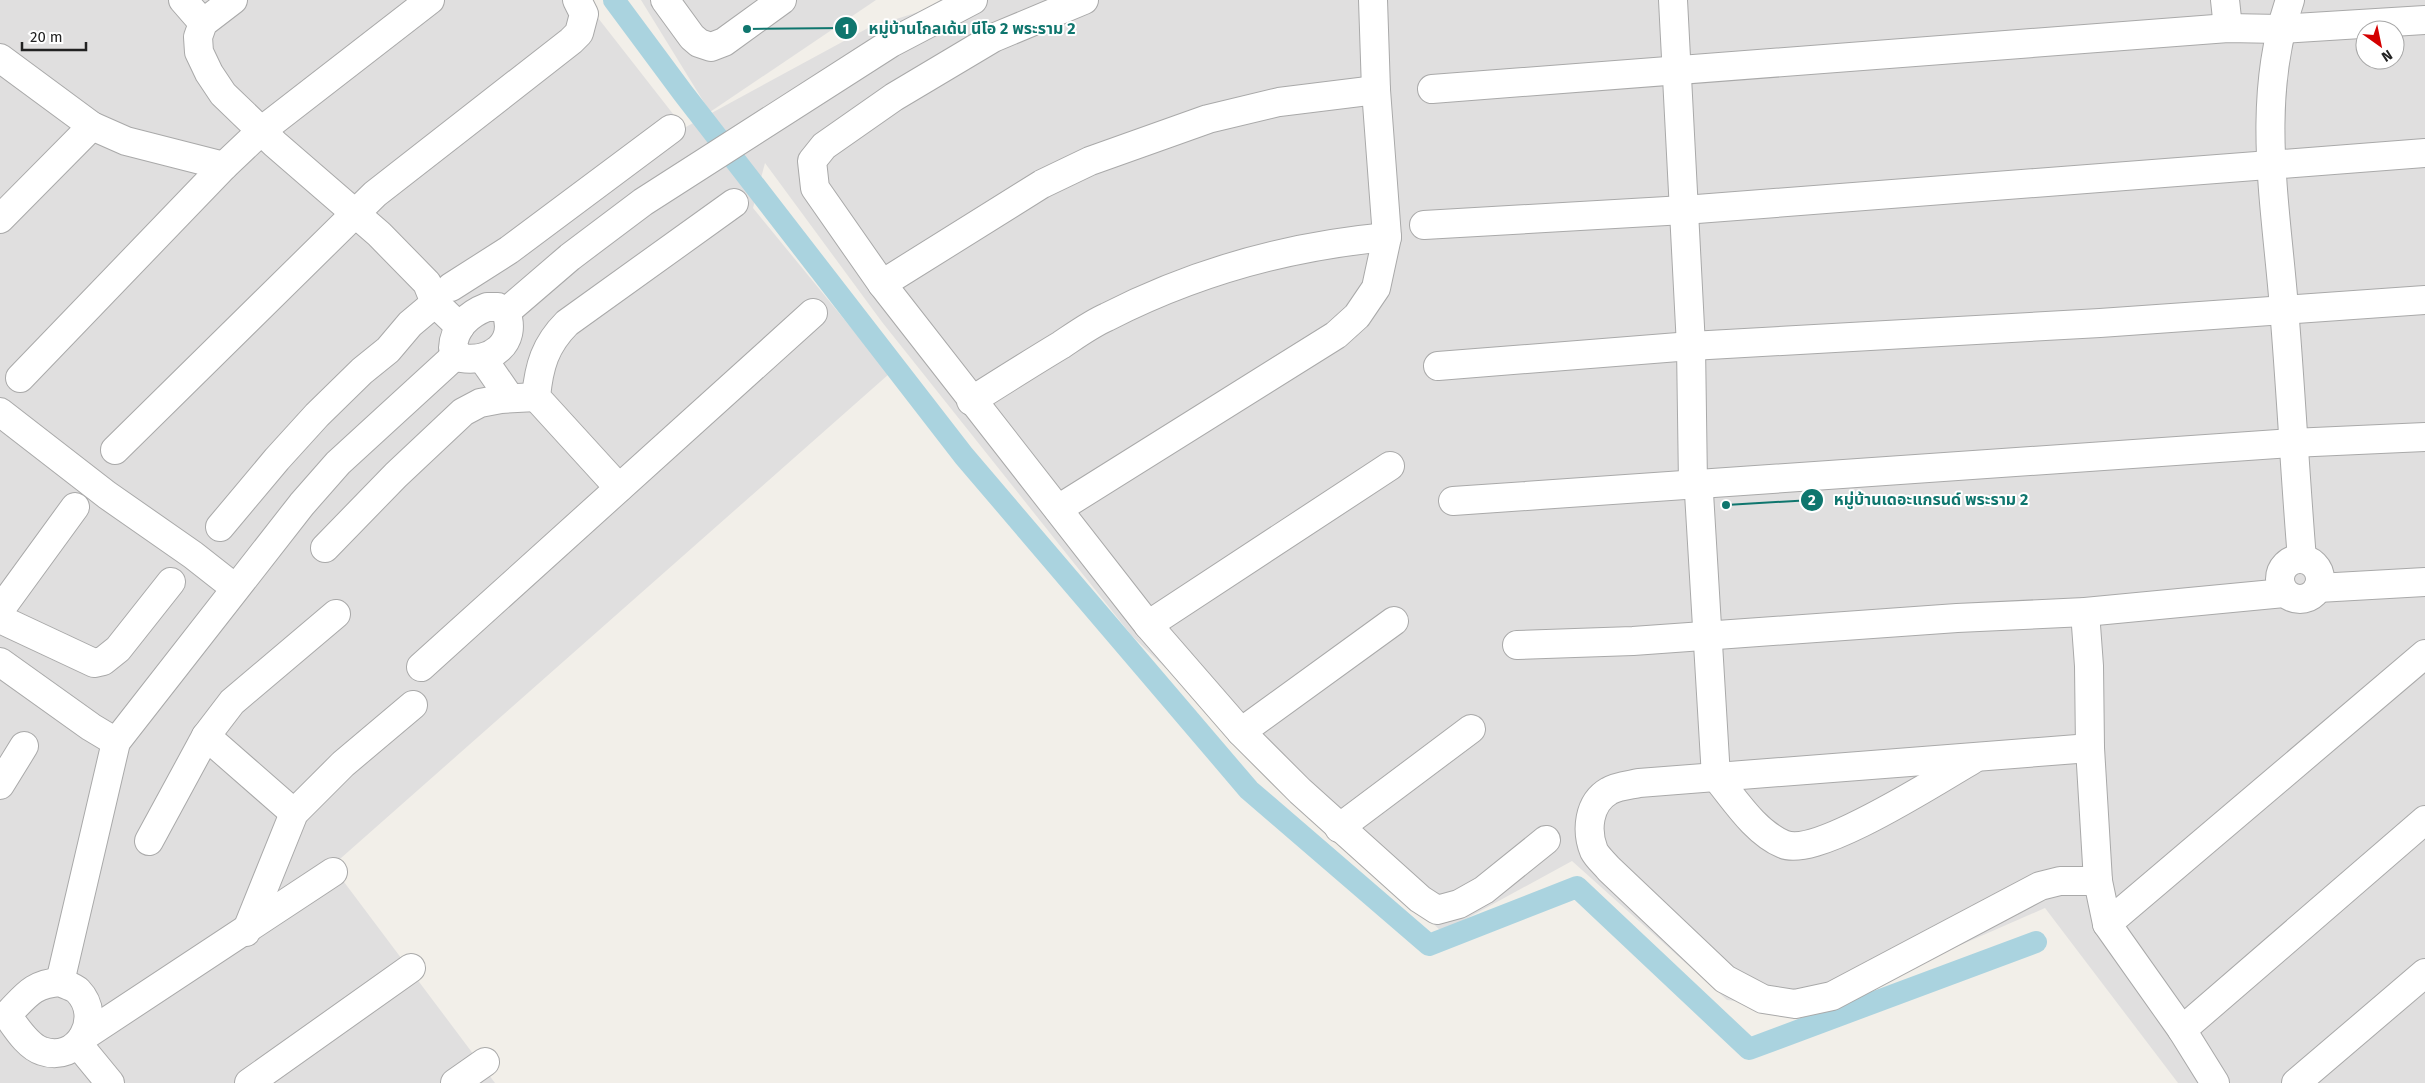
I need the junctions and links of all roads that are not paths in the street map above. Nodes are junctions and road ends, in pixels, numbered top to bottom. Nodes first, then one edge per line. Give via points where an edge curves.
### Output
1 (183, 0) edge
2 (232, 0) edge
3 (430, 0) edge
4 (577, 0) edge
5 (665, 0) edge
6 (782, 0) edge
7 (973, 0) edge
8 (1084, 0) edge
9 (1373, 0) edge
10 (1673, 0) edge
11 (2224, 0) edge
12 (2290, 0) edge
13 (2425, 20) edge
14 (203, 23) junction
15 (2228, 28) junction
16 (2280, 29) junction
17 (0, 58) edge
18 (1677, 72) junction
19 (1432, 89) dead end
20 (1376, 90) junction
21 (92, 126) junction
22 (671, 129) dead end
23 (261, 131) junction
24 (2425, 153) edge
25 (2270, 164) junction
26 (224, 166) junction
27 (734, 203) dead end
28 (1684, 210) junction
29 (357, 212) junction
30 (0, 219) edge
31 (1424, 225) dead end
32 (1387, 237) junction
33 (882, 284) junction
34 (438, 291) junction
35 (2425, 300) edge
36 (2284, 308) junction
37 (506, 312) junction
38 (813, 313) dead end
39 (468, 338) junction
40 (506, 340) junction
41 (1691, 346) junction
42 (1438, 366) dead end
43 (20, 378) dead end
44 (528, 389) junction
45 (971, 401) junction
46 (0, 412) edge
47 (2425, 437) edge
48 (2292, 443) junction
49 (115, 450) dead end
50 (1390, 466) dead end
51 (1693, 484) junction
52 (619, 488) junction
53 (1453, 501) dead end
54 (75, 507) dead end
55 (1058, 509) junction
56 (220, 527) dead end
57 (325, 548) dead end
58 (2302, 558) junction
59 (171, 582) dead end
60 (2425, 582) edge
61 (235, 588) junction
62 (2318, 588) junction
63 (2284, 593) junction
64 (0, 610) edge
65 (2085, 612) junction
66 (336, 614) dead end
67 (0, 619) edge
68 (1394, 621) dead end
69 (1148, 625) junction
70 (1708, 636) junction
71 (1517, 644) dead end
72 (2425, 654) edge
73 (0, 662) edge
74 (422, 667) dead end
75 (414, 705) dead end
76 (1471, 729) dead end
77 (1241, 732) junction
78 (206, 736) junction
79 (116, 742) junction
80 (24, 746) dead end
81 (2090, 748) junction
82 (1977, 756) junction
83 (1716, 777) junction
84 (0, 785) edge
85 (294, 813) junction
86 (2425, 820) edge
87 (1339, 828) junction
88 (1546, 840) dead end
89 (149, 841) dead end
90 (333, 872) dead end
91 (2098, 881) junction
92 (2107, 924) junction
93 (246, 932) junction
94 (411, 968) dead end
95 (2425, 972) edge
96 (60, 982) junction
97 (4, 1015) edge
98 (2182, 1030) junction
99 (81, 1040) junction
100 (485, 1062) dead end
101 (110, 1083) edge
102 (249, 1083) edge
103 (456, 1083) edge
104 (2215, 1083) edge
105 (2296, 1083) edge

1 - 14 street
2 - 14 street
3 - 23 street
4 - 29 street via 583,19 579,33 375,194
5 - 6 street via 692,37 712,47 724,42
7 - 37 street via 891,44 644,202 570,257
8 - 33 street via 993,38 894,97 824,146 812,161 815,188
9 - 20 street
10 - 18 street
11 - 15 street
12 - 16 street
13 - 16 street
14 - 23 street via 198,37 199,52 209,73 223,94
15 - 16 street
15 - 18 street
16 - 25 street via 2271,92
17 - 21 street
18 - 19 street
18 - 28 street
20 - 32 street
20 - 33 street via 1279,102 1208,119 1090,161 1042,184
21 - 26 street via 126,141
21 - 30 street
22 - 34 street via 509,250
23 - 26 street
23 - 29 street
24 - 25 street
25 - 28 street
25 - 36 street
26 - 43 street
27 - 44 street via 567,324 553,337
28 - 31 street
28 - 41 street
29 - 34 street
29 - 49 street
32 - 45 street via 1339,241 1275,254 1209,273 1105,317
32 - 55 street via 1376,288 1357,316 1336,336
33 - 45 street
34 - 39 street
34 - 56 street via 388,350 362,371 277,458
35 - 36 street
36 - 41 street
36 - 48 street
37 - 39 street via 492,307
37 - 40 street via 511,331
38 - 52 street
39 - 40 street via 492,354
39 - 44 street
39 - 61 street via 338,464
40 - 44 street
41 - 42 street
41 - 51 street
44 - 52 street
44 - 57 street via 463,412
45 - 55 street
46 - 61 street
47 - 48 street
48 - 51 street
48 - 58 street
50 - 69 street
51 - 53 street
51 - 70 street via 1699,492
52 - 74 street
54 - 64 street
55 - 69 street
58 - 62 street via 2318,569
58 - 63 street via 2292,560 2279,574
59 - 67 street via 104,662 94,663
60 - 62 street
61 - 79 street
62 - 63 street via 2312,596 2302,599
63 - 65 street
65 - 70 street
65 - 81 street
66 - 78 street via 232,702
68 - 77 street
69 - 77 street
70 - 71 street
70 - 83 street
72 - 92 street
73 - 79 street
75 - 85 street via 344,764
76 - 87 street
77 - 87 street
78 - 85 street
78 - 89 street
79 - 96 street
80 - 84 street
81 - 82 street
81 - 91 street
82 - 83 street
82 - 83 street via 1838,835 1810,844 1785,846 1769,836
83 - 91 street via 1640,783 1609,791 1592,812 1588,832 1595,853 1725,979 1763,999 1796,1004 1832,996 2040,886
85 - 93 street
86 - 98 street
87 - 88 street via 1437,910 1459,904 1484,890
90 - 93 street
91 - 92 street
92 - 98 street
93 - 99 street
94 - 102 street
95 - 105 street
96 - 97 street via 44,983 30,991
96 - 99 street via 76,990 87,1004 90,1021
97 - 99 street via 26,1040 42,1051 61,1052
98 - 104 street
99 - 101 street
100 - 103 street

